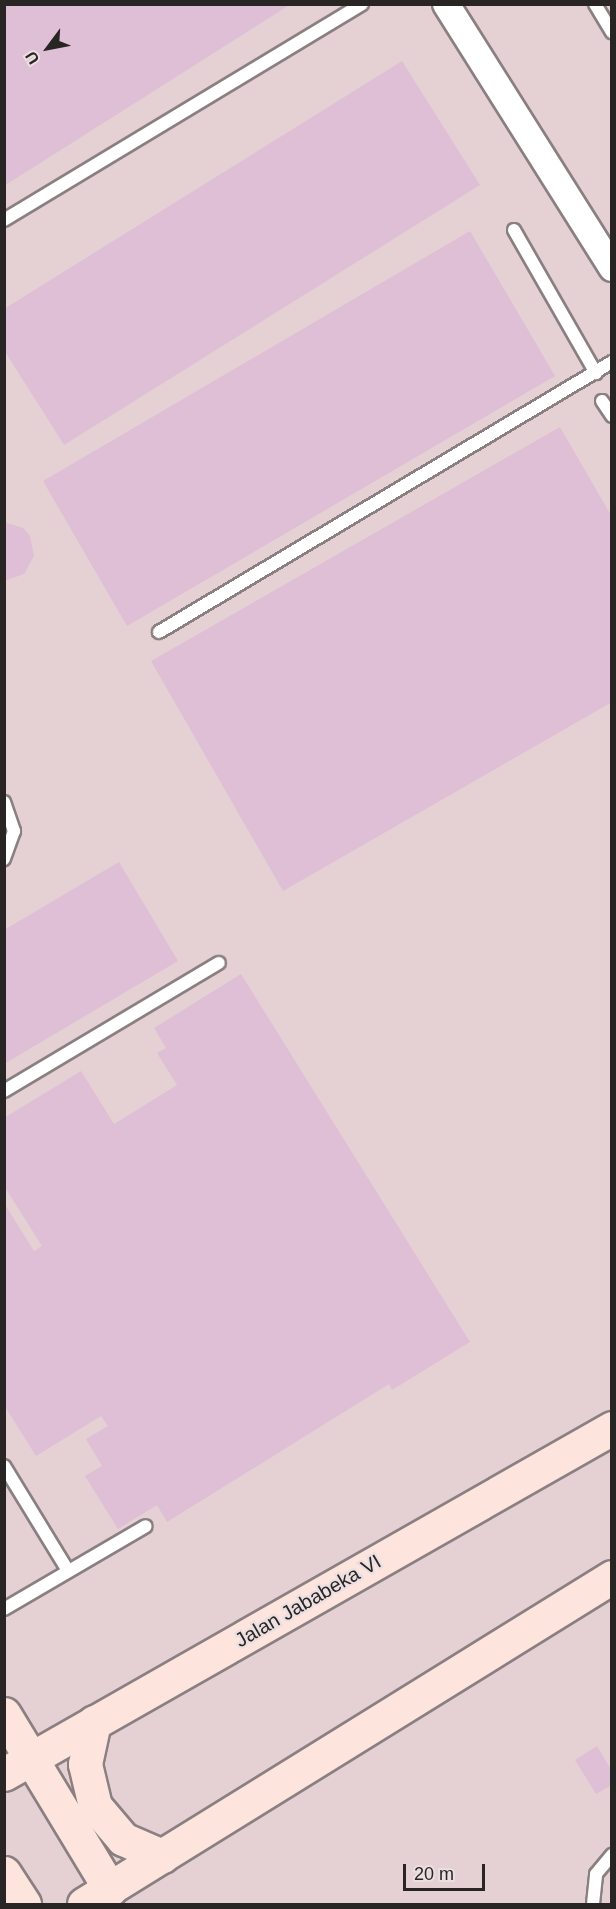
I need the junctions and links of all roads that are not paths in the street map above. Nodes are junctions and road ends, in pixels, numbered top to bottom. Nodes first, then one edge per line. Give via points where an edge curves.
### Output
1 (362, 4) edge
2 (446, 4) edge
3 (596, 4) edge
4 (612, 32) edge
5 (4, 220) edge
6 (514, 230) dead end
7 (612, 268) edge
8 (612, 362) edge
9 (596, 373) junction
10 (602, 401) dead end
11 (612, 416) edge
12 (159, 632) dead end
13 (4, 802) edge
14 (4, 859) edge
15 (219, 963) dead end
16 (4, 1091) edge
17 (612, 1428) edge
18 (4, 1466) edge
19 (146, 1526) dead end
20 (68, 1571) junction
21 (612, 1577) edge
22 (4, 1609) edge
23 (4, 1714) edge
24 (94, 1722) junction
25 (18, 1766) edge
26 (162, 1856) junction
27 (612, 1856) edge
28 (4, 1873) edge
29 (104, 1899) edge
30 (24, 1905) edge
31 (593, 1905) edge

1 - 5 lane
2 - 7 street
3 - 4 lane
6 - 9 lane
8 - 9 lane
9 - 12 lane
10 - 11 lane
13 - 14 lane via 14,831
15 - 16 lane
17 - 24 main road, Jalan Jababeka VI
18 - 20 lane
19 - 20 lane
20 - 22 lane
21 - 26 main road
23 - 25 main road
24 - 25 main road, Jalan Jababeka VI
24 - 26 main road via 85,1764 95,1806 123,1839
25 - 29 main road
26 - 29 main road
27 - 31 lane via 596,1874
28 - 30 main road

